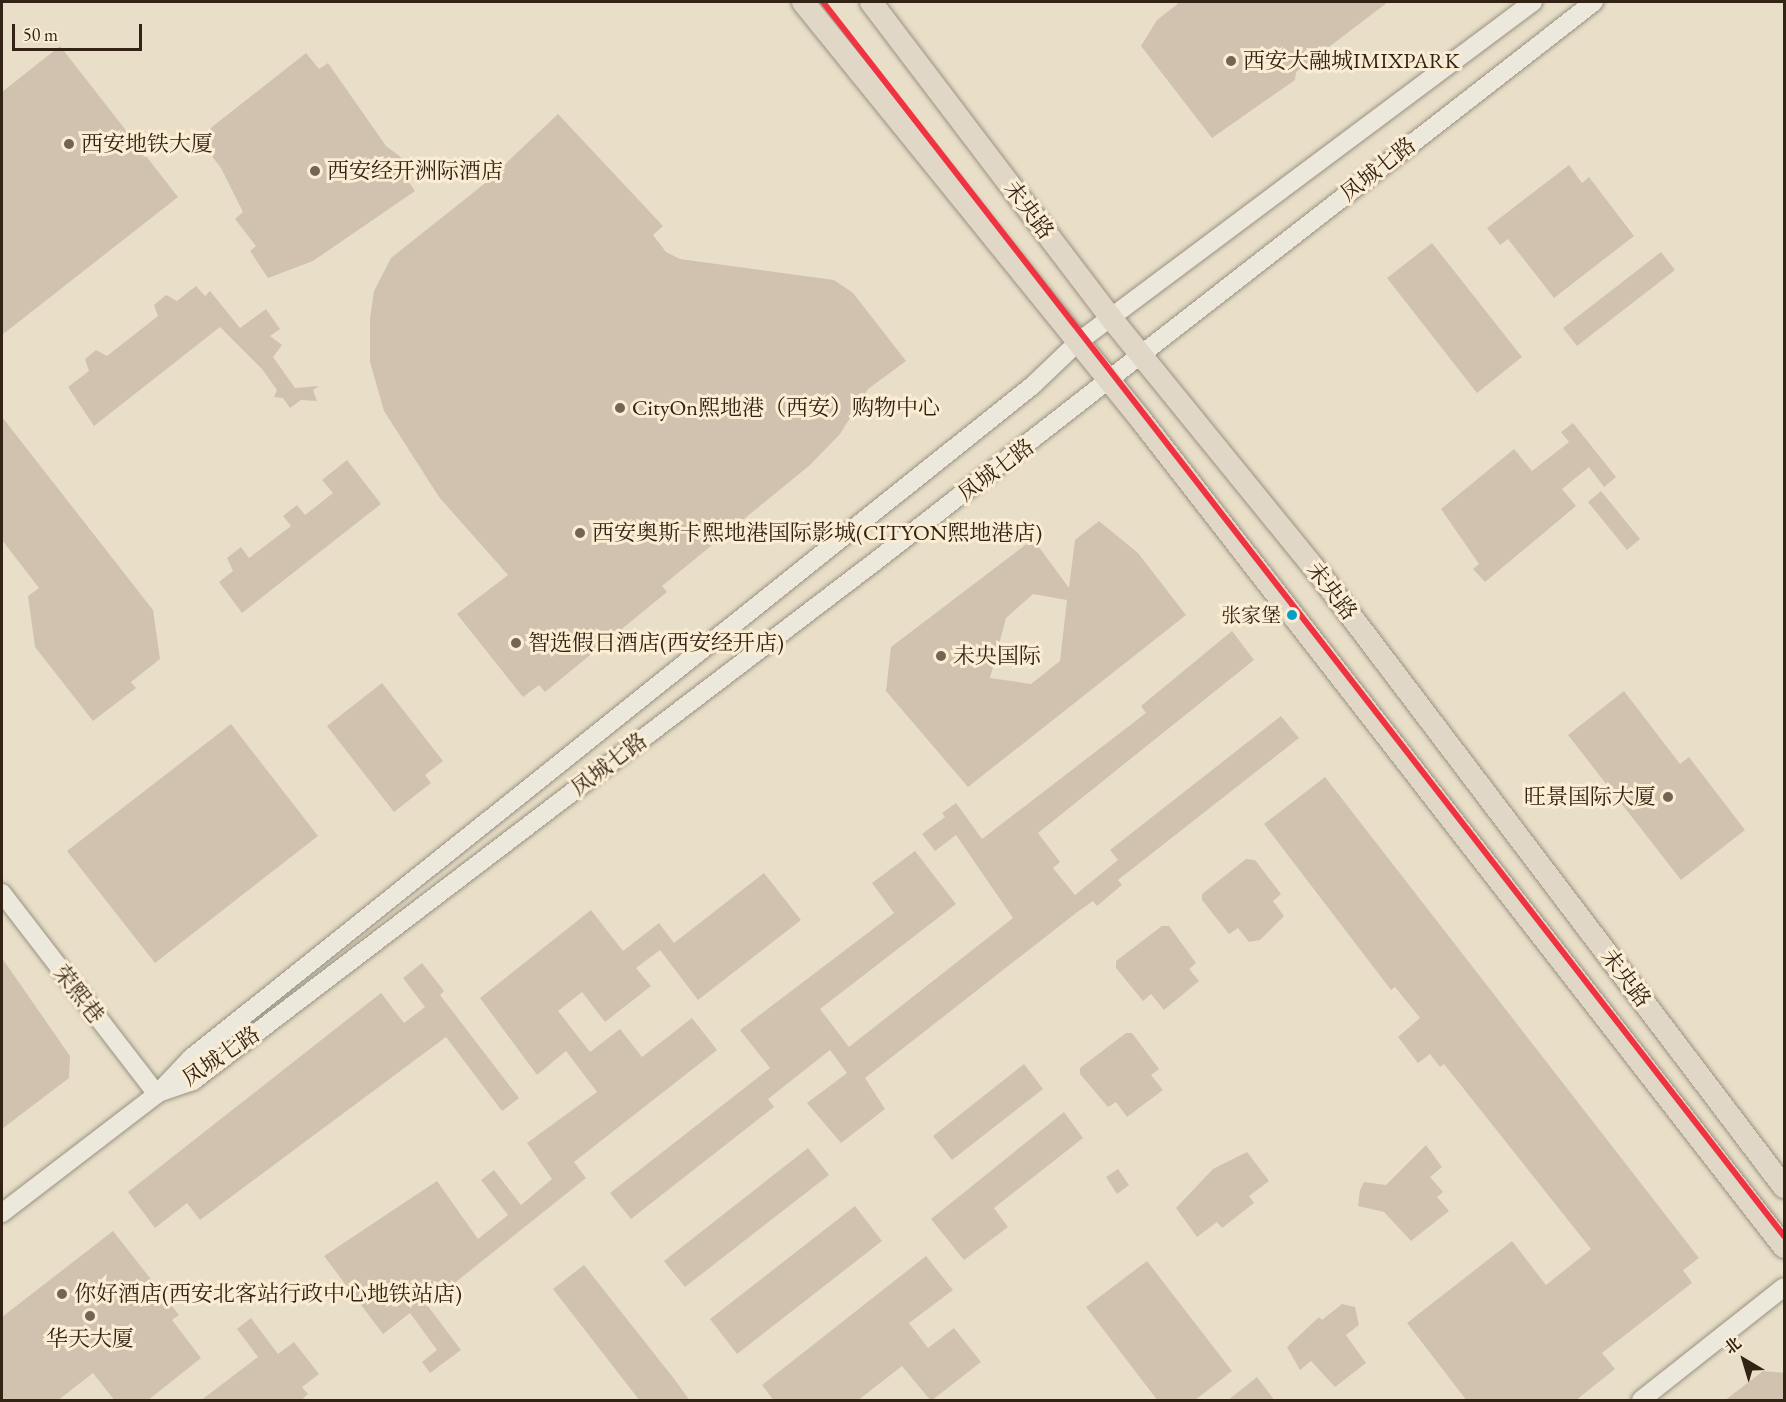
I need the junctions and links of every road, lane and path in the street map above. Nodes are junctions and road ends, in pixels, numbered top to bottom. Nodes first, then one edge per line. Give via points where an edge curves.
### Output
1 (803, 2) edge
2 (871, 2) edge
3 (1533, 2) edge
4 (1594, 2) edge
5 (1111, 318) junction
6 (1078, 342) junction
7 (1144, 356) junction
8 (1110, 383) junction
9 (2, 893) edge
10 (157, 1094) junction
11 (1785, 1187) edge
12 (2, 1213) edge
13 (1785, 1247) edge
14 (1785, 1287) edge
15 (1641, 1401) edge

1 - 6 main road, 未央路
2 - 5 main road, 未央路
3 - 5 street, 凤城七路
4 - 7 street, 凤城七路
5 - 6 street, 凤城七路
5 - 7 main road, 未央路
6 - 8 main road, 未央路
6 - 10 street, 凤城七路 via 1033,385 200,1051
7 - 8 street, 凤城七路
7 - 11 main road, 未央路 via 1326,582
8 - 10 street, 凤城七路 via 193,1081
8 - 13 main road, 未央路
9 - 10 street, 荣熙巷
10 - 12 street, 凤城七路
14 - 15 street

